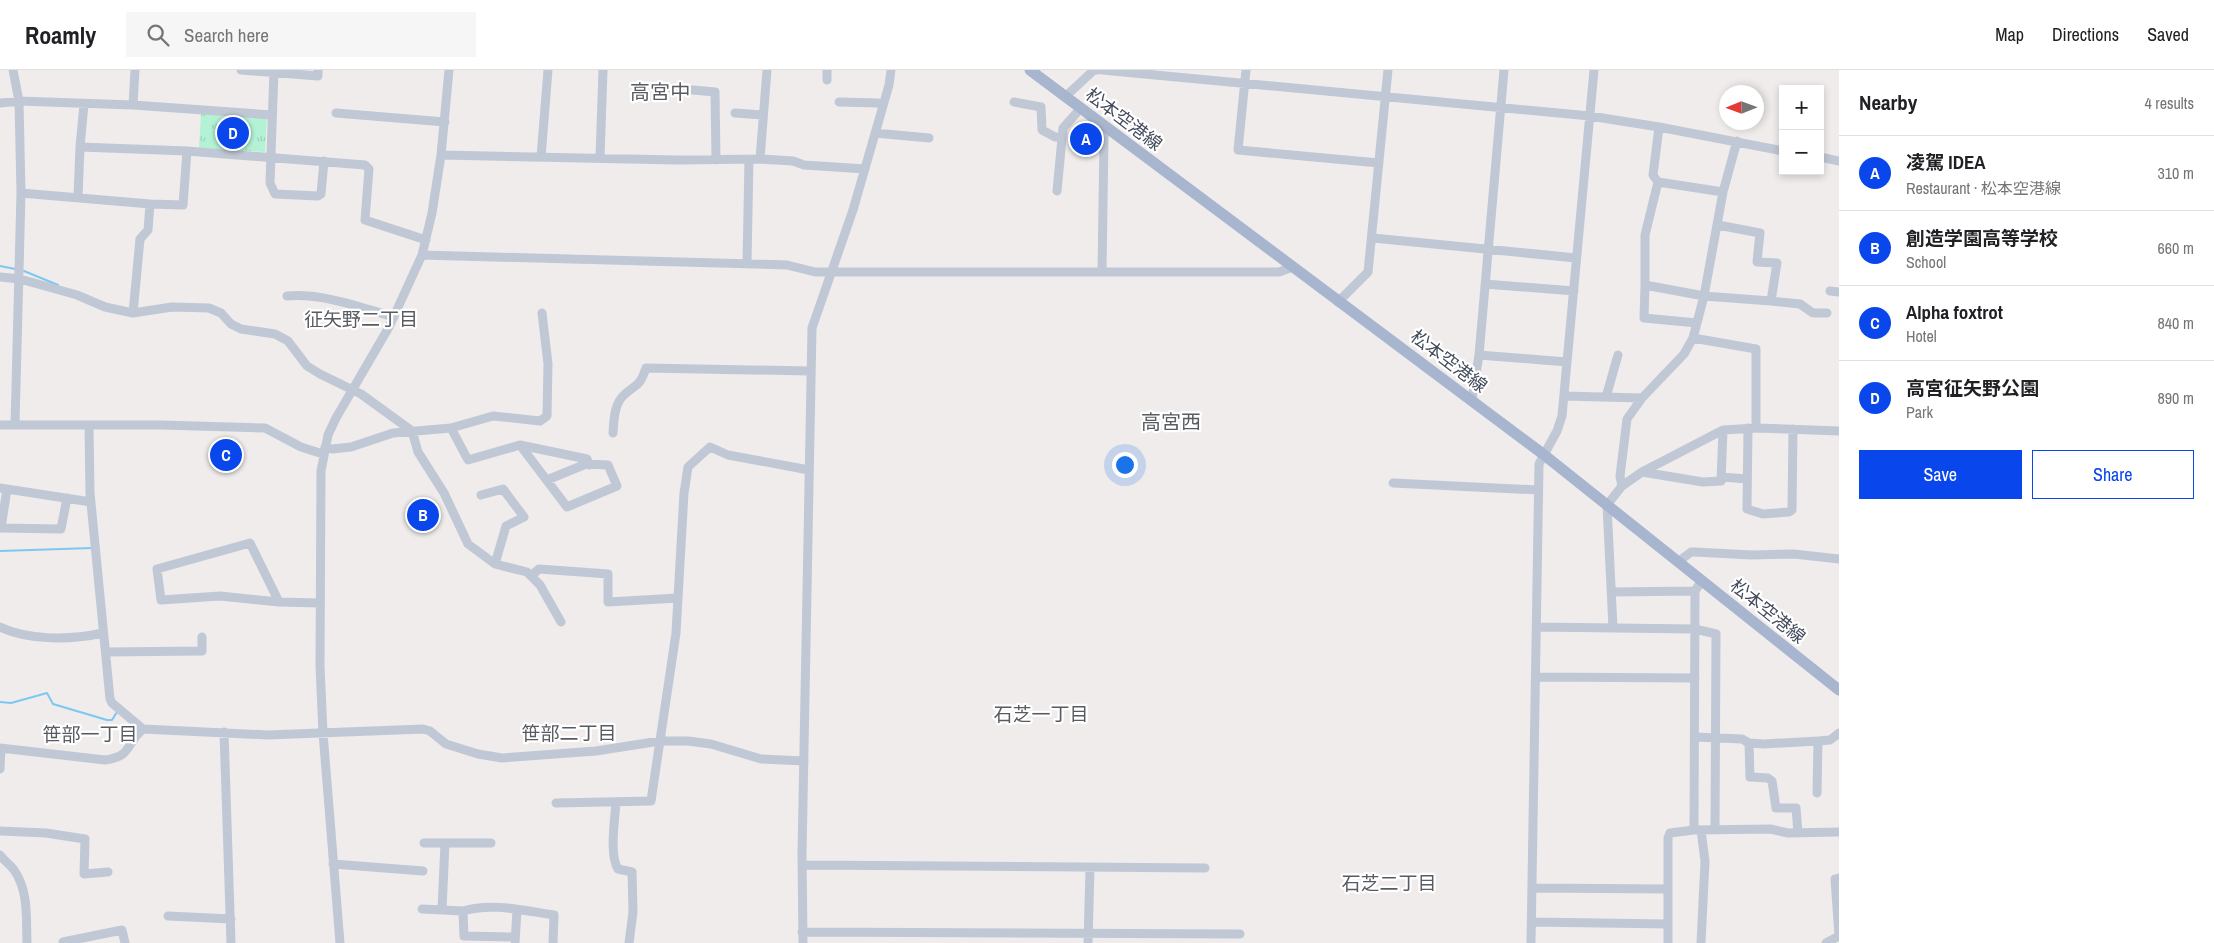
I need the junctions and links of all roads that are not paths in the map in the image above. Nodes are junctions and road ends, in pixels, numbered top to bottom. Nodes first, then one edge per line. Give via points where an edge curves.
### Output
1 (13, 70) edge
2 (135, 70) edge
3 (241, 70) edge
4 (318, 70) edge
5 (449, 70) edge
6 (548, 70) edge
7 (603, 70) edge
8 (767, 70) edge
9 (827, 70) edge
10 (891, 70) edge
11 (1030, 70) edge
12 (1100, 70) edge
13 (1246, 70) edge
14 (1388, 70) edge
15 (1504, 70) edge
16 (1594, 70) edge
17 (274, 71) edge
18 (827, 80) dead end
19 (1244, 84) junction
20 (671, 88) dead end
21 (1066, 96) junction
22 (1386, 96) junction
23 (19, 101) junction
24 (839, 102) dead end
25 (1014, 102) dead end
26 (0, 103) edge
27 (878, 103) dead end
28 (84, 104) junction
29 (133, 105) junction
30 (1500, 107) junction
31 (1081, 108) junction
32 (336, 113) dead end
33 (735, 113) dead end
34 (272, 115) junction
35 (763, 115) junction
36 (1590, 116) junction
37 (445, 122) junction
38 (1659, 126) junction
39 (1106, 128) junction
40 (876, 133) junction
41 (1062, 137) junction
42 (929, 138) dead end
43 (1737, 141) junction
44 (80, 147) junction
45 (1779, 150) edge
46 (187, 151) junction
47 (441, 155) junction
48 (270, 157) junction
49 (541, 157) junction
50 (600, 158) junction
51 (749, 159) junction
52 (760, 159) junction
53 (1824, 159) edge
54 (716, 160) junction
55 (324, 161) junction
56 (1839, 161) edge
57 (1379, 163) junction
58 (865, 169) junction
59 (1658, 182) junction
60 (1058, 191) dead end
61 (1723, 192) junction
62 (21, 193) junction
63 (78, 197) junction
64 (150, 204) junction
65 (1718, 225) junction
66 (1373, 238) junction
67 (426, 240) junction
68 (1488, 248) junction
69 (422, 255) junction
70 (1576, 258) junction
71 (747, 263) junction
72 (1292, 266) junction
73 (832, 272) junction
74 (1102, 272) junction
75 (0, 277) edge
76 (20, 280) junction
77 (1485, 284) junction
78 (1645, 285) junction
79 (1574, 291) junction
80 (287, 296) dead end
81 (1704, 296) junction
82 (1771, 301) junction
83 (1338, 302) junction
84 (1828, 312) dead end
85 (133, 313) junction
86 (542, 314) dead end
87 (394, 317) junction
88 (1697, 323) junction
89 (1693, 338) junction
90 (1618, 355) dead end
91 (1479, 356) junction
92 (1567, 362) junction
93 (810, 371) junction
94 (352, 390) junction
95 (1564, 396) junction
96 (1606, 397) junction
97 (1642, 398) junction
98 (1472, 399) junction
99 (0, 425) edge
100 (15, 425) junction
101 (89, 426) junction
102 (451, 428) junction
103 (1752, 428) junction
104 (1793, 429) junction
105 (1722, 430) junction
106 (412, 431) junction
107 (1839, 431) edge
108 (612, 433) dead end
109 (520, 445) junction
110 (324, 450) junction
111 (1543, 454) junction
112 (589, 465) junction
113 (809, 470) junction
114 (1642, 472) junction
115 (1722, 477) junction
116 (1747, 479) junction
117 (547, 480) junction
118 (1393, 483) dead end
119 (1622, 486) junction
120 (3, 489) edge
121 (1538, 490) junction
122 (481, 495) dead end
123 (67, 498) junction
124 (91, 502) junction
125 (1608, 506) junction
126 (1839, 559) edge
127 (1678, 562) junction
128 (494, 564) junction
129 (531, 576) junction
130 (1702, 580) junction
131 (1695, 591) junction
132 (1611, 592) junction
133 (678, 598) junction
134 (279, 602) junction
135 (320, 603) junction
136 (561, 622) dead end
137 (0, 627) edge
138 (1536, 627) junction
139 (1613, 628) junction
140 (1694, 629) junction
141 (103, 633) junction
142 (202, 637) dead end
143 (106, 652) junction
144 (1536, 677) junction
145 (1694, 678) junction
146 (1839, 690) edge
147 (143, 729) junction
148 (224, 732) junction
149 (323, 733) junction
150 (1839, 733) edge
151 (1694, 737) junction
152 (1716, 738) junction
153 (660, 741) junction
154 (1818, 741) junction
155 (1748, 743) junction
156 (1, 748) edge
157 (804, 761) junction
158 (0, 770) edge
159 (1817, 793) dead end
160 (616, 802) junction
161 (556, 803) dead end
162 (1698, 830) junction
163 (1715, 830) junction
164 (0, 831) edge
165 (1839, 832) edge
166 (1798, 833) junction
167 (424, 843) dead end
168 (445, 843) junction
169 (492, 843) dead end
170 (0, 856) edge
171 (333, 864) junction
172 (802, 865) junction
173 (1090, 868) junction
174 (1205, 868) dead end
175 (423, 871) dead end
176 (108, 872) dead end
177 (1839, 878) edge
178 (1532, 888) junction
179 (1668, 889) junction
180 (422, 909) dead end
181 (442, 910) junction
182 (517, 910) junction
183 (463, 911) junction
184 (168, 916) dead end
185 (231, 919) junction
186 (1532, 922) junction
187 (1668, 924) junction
188 (802, 932) junction
189 (1089, 933) junction
190 (1240, 934) dead end
191 (1181, 938) edge
192 (515, 940) edge
193 (59, 942) edge
194 (26, 943) edge
195 (74, 943) edge
196 (126, 943) edge
197 (231, 943) edge
198 (340, 943) edge
199 (553, 943) edge
200 (629, 943) edge
201 (802, 943) edge
202 (1088, 943) edge
203 (1531, 943) edge
204 (1668, 943) edge
205 (1701, 943) edge
206 (1826, 943) edge

1 - 23 street
2 - 29 street
3 - 17 street
4 - 17 street via 318,76
5 - 37 street
6 - 49 street
7 - 50 street
8 - 35 street
9 - 18 street
10 - 40 street
11 - 21 main road, 松本空港線
12 - 19 street
12 - 21 street via 1094,70
13 - 19 street
14 - 22 street
15 - 30 street
16 - 36 street
17 - 34 street
19 - 22 street
19 - 57 street via 1238,150
20 - 54 street via 715,92
21 - 31 main road, 松本空港線
22 - 30 street
22 - 57 street
23 - 26 street
23 - 28 street
23 - 62 street
24 - 27 street
25 - 41 street via 1041,107 1042,130 1054,137
28 - 29 street
28 - 44 street
29 - 34 street
30 - 36 street
30 - 68 street
31 - 39 main road, 松本空港線
31 - 41 street via 1063,128
32 - 37 street
33 - 35 street
34 - 48 street
35 - 52 street
36 - 38 street
36 - 70 street
37 - 47 street
38 - 43 street
38 - 59 street via 1654,175
39 - 72 main road, 松本空港線
39 - 74 street
40 - 42 street
40 - 58 street
41 - 60 street
43 - 45 street
43 - 61 street
44 - 46 street
44 - 63 street
46 - 48 street
46 - 64 street via 183,205
47 - 49 street
47 - 67 street
48 - 55 street
48 - 55 street via 270,183 275,194 320,194
49 - 50 street
50 - 54 street
51 - 52 street
51 - 54 street
51 - 71 street
52 - 58 street
53 - 56 street
55 - 67 street via 365,165 369,169 365,220
57 - 66 street
58 - 73 street
59 - 61 street
59 - 78 street via 1645,235
61 - 65 street
62 - 63 street
62 - 76 street
63 - 64 street
64 - 85 street via 148,230 140,239
65 - 81 street
65 - 82 street via 1760,233 1756,262 1777,264
66 - 68 street
66 - 83 street via 1368,272
67 - 69 street
68 - 70 street
68 - 77 street
69 - 71 street
69 - 87 street
70 - 79 street
71 - 73 street
72 - 74 street via 1279,272
72 - 83 main road, 松本空港線
73 - 74 street
73 - 93 street via 812,328
75 - 76 street
76 - 85 street
76 - 100 street
77 - 79 street
77 - 91 street
78 - 81 street
78 - 88 street via 1644,318
79 - 92 street
80 - 87 street via 331,300
81 - 82 street
81 - 88 street
82 - 84 street via 1800,304 1813,313
83 - 98 main road, 松本空港線
85 - 94 street via 172,307 209,308 241,329 274,334 288,341 307,366
86 - 102 street via 548,364 547,416 540,421 493,416
87 - 94 street
88 - 89 street
89 - 97 street via 1684,354
89 - 103 street via 1756,349
90 - 96 street
91 - 92 street
91 - 98 street
92 - 95 street
93 - 108 street via 646,368 637,386 623,395 616,406
93 - 113 street
94 - 106 street
94 - 110 street via 336,418
95 - 96 street
95 - 111 street via 1557,431
96 - 97 street
97 - 119 street via 1628,419 1620,476
98 - 111 main road, 松本空港線
99 - 100 street
100 - 101 street
101 - 110 street via 264,428 301,446
101 - 124 street
102 - 106 street
102 - 109 street via 468,460
103 - 104 street
103 - 105 street
103 - 116 street
104 - 107 street
104 - 116 street via 1792,510 1763,514 1747,509
105 - 114 street
105 - 115 street
106 - 110 street via 393,433 351,447
106 - 128 street via 418,452 444,493 468,544
109 - 112 street via 587,458
109 - 117 street
110 - 135 street via 320,489
111 - 121 street via 1539,464
111 - 125 main road, 松本空港線
112 - 117 street
112 - 117 street via 608,465 617,486 567,507
113 - 133 street via 728,455 710,447 688,467
113 - 157 street
114 - 115 street via 1703,482 1721,481
114 - 119 street
115 - 116 street
118 - 121 street
119 - 125 street
120 - 123 street
120 - 123 street via 1,528 61,529
121 - 138 street
122 - 128 street via 503,489 524,517 506,526
123 - 124 street
124 - 141 street
125 - 127 main road, 松本空港線
125 - 132 street
126 - 127 street via 1794,554 1691,552
127 - 130 main road, 松本空港線
128 - 129 street via 527,572
129 - 133 street via 539,569 608,574 608,602
129 - 136 street via 545,592
130 - 131 street
130 - 146 main road, 松本空港線
131 - 132 street
131 - 140 street
132 - 139 street
133 - 153 street
134 - 134 street via 220,596 161,600 157,569 250,542
134 - 135 street
135 - 149 street
137 - 141 street via 38,637
138 - 139 street
138 - 144 street
139 - 140 street
140 - 145 street
140 - 152 street via 1716,634
141 - 143 street
142 - 143 street via 202,651
143 - 147 street via 110,699
144 - 145 street
144 - 178 street
145 - 151 street
147 - 148 street
147 - 156 street via 119,758 105,760
148 - 149 street via 268,735
148 - 185 street
149 - 153 street via 423,729 446,744 502,758 596,751
149 - 171 street
150 - 154 street via 1830,740
151 - 152 street
151 - 162 street
152 - 155 street via 1742,738
152 - 163 street
153 - 157 street via 711,744 761,759
153 - 160 street via 651,801
154 - 155 street
154 - 159 street
155 - 166 street via 1750,777 1772,781 1776,808 1796,808
156 - 158 street
157 - 172 street
160 - 161 street
160 - 200 street via 615,864 618,869 632,872 633,912
162 - 163 street
162 - 179 street via 1670,833
162 - 205 street via 1704,861
163 - 166 street via 1770,829
164 - 176 street via 85,839 84,874
165 - 166 street
167 - 168 street
168 - 169 street
168 - 181 street
170 - 194 street via 20,882 25,900
171 - 175 street
171 - 198 street
172 - 173 street
172 - 188 street
173 - 174 street
173 - 189 street
177 - 206 street via 1835,879 1839,936
178 - 179 street
178 - 186 street
179 - 187 street
180 - 181 street
181 - 183 street
182 - 183 street via 476,907
182 - 192 street
182 - 199 street via 554,915
183 - 192 street via 464,936
184 - 185 street
185 - 197 street
186 - 187 street
186 - 203 street
187 - 204 street
188 - 189 street
188 - 201 street
189 - 191 street
189 - 202 street
190 - 191 street
193 - 195 street
193 - 196 street via 122,930

